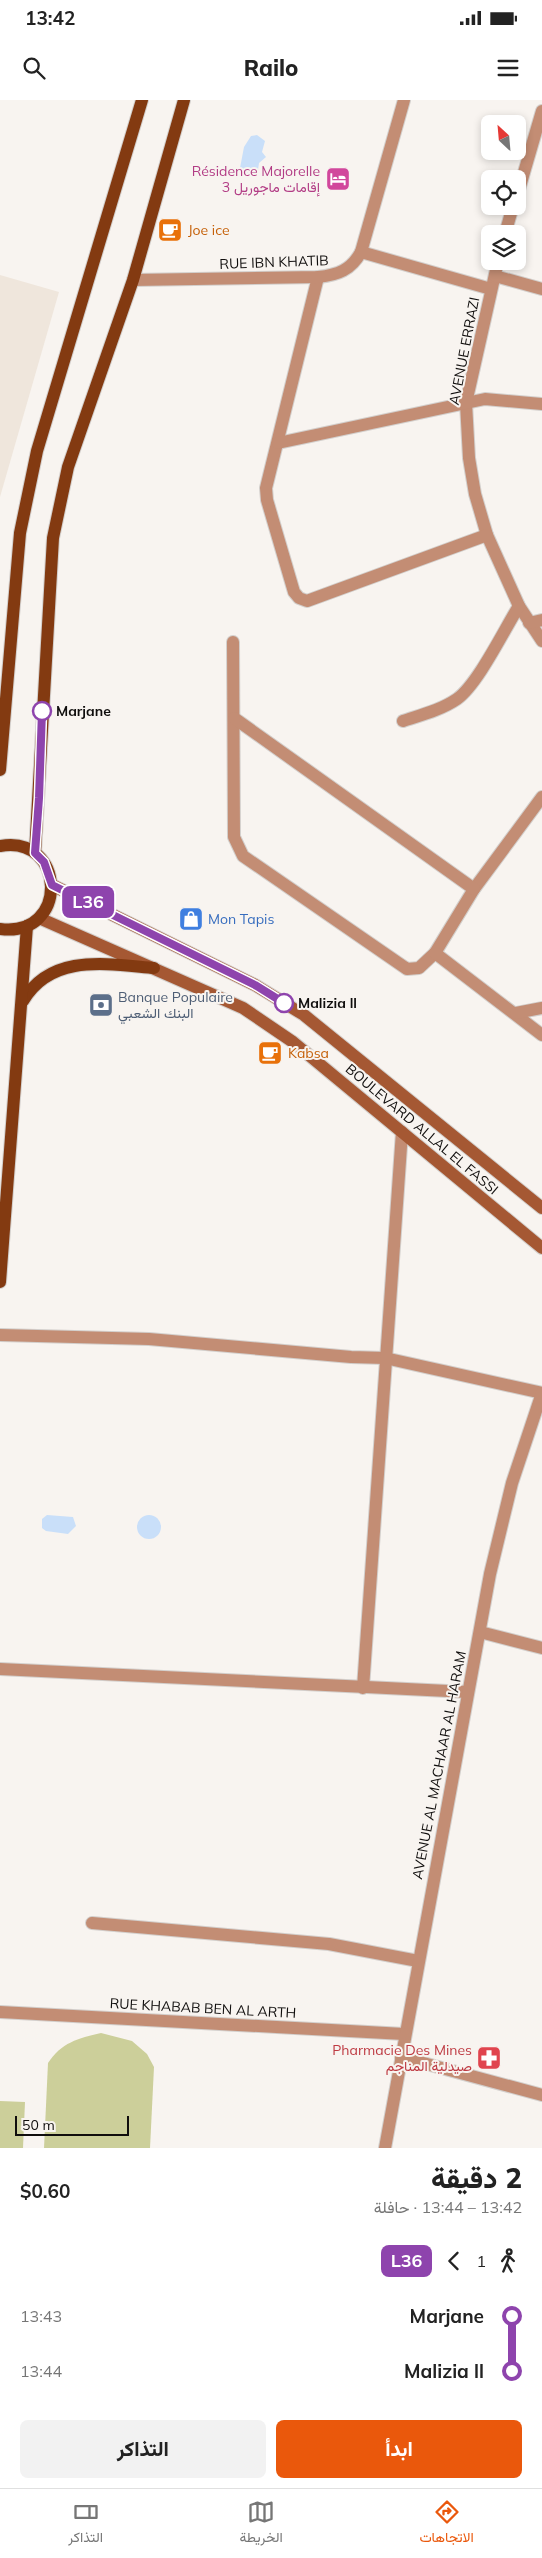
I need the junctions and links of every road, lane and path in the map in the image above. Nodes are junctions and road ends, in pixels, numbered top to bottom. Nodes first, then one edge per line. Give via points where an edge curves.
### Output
1 (142, 100) edge
2 (184, 100) edge
3 (404, 100) edge
4 (542, 111) edge
5 (525, 170) edge
6 (361, 252) junction
7 (496, 270) edge
8 (494, 276) junction
9 (318, 278) junction
10 (133, 280) junction
11 (491, 289) junction
12 (542, 289) edge
13 (466, 403) junction
14 (542, 404) edge
15 (278, 442) junction
16 (487, 535) junction
17 (519, 606) junction
18 (542, 620) edge
19 (528, 623) junction
20 (542, 641) edge
21 (233, 642) dead end
22 (234, 718) junction
23 (403, 721) dead end
24 (2, 739) edge
25 (0, 770) edge
26 (542, 797) edge
27 (0, 846) edge
28 (35, 853) junction
29 (52, 885) junction
30 (474, 889) junction
31 (39, 918) junction
32 (27, 926) junction
33 (0, 928) edge
34 (434, 953) junction
35 (154, 968) junction
36 (22, 1003) junction
37 (542, 1008) edge
38 (516, 1013) junction
39 (542, 1035) edge
40 (402, 1132) junction
41 (542, 1208) edge
42 (542, 1248) edge
43 (0, 1282) edge
44 (0, 1334) edge
45 (386, 1358) junction
46 (542, 1393) edge
47 (538, 1415) edge
48 (480, 1632) junction
49 (542, 1648) edge
50 (0, 1668) edge
51 (363, 1688) junction
52 (468, 1692) junction
53 (92, 1923) dead end
54 (418, 1961) junction
55 (0, 2012) edge
56 (404, 2034) junction
57 (401, 2057) junction
58 (542, 2095) edge
59 (385, 2148) edge

1 - 24 main road via 35,460 20,533
2 - 10 main road
3 - 6 street
4 - 5 street
6 - 9 street, RUE IBN KHATIB via 352,267
6 - 11 street
7 - 8 street, AVENUE ERRAZI
8 - 11 street, AVENUE ERRAZI
8 - 12 street
9 - 10 street, RUE IBN KHATIB
9 - 15 street
10 - 28 main road via 68,467 53,538
11 - 13 street, AVENUE ERRAZI
13 - 14 street via 485,399
13 - 15 street
13 - 16 street, AVENUE ERRAZI via 469,458
15 - 16 street via 266,488 267,500 294,592 299,598 307,601
16 - 17 street, AVENUE ERRAZI
17 - 19 street, AVENUE ERRAZI
17 - 23 street via 470,687 457,699 438,709
18 - 19 street
19 - 20 street, AVENUE ERRAZI
21 - 22 street
22 - 30 street
22 - 34 street via 234,837 244,856 407,969 419,968
24 - 25 main road
26 - 30 street
27 - 28 main road via 14,845
28 - 29 main road via 44,862
29 - 31 main road via 46,908
29 - 41 main road, BOULEVARD ALLAL EL FASSI via 255,985 304,1015
30 - 34 street
31 - 32 main road
31 - 35 main road, BOULEVARD ALLAL EL FASSI
32 - 33 main road
32 - 36 main road
34 - 38 street
35 - 36 main road via 102,964 67,966 40,981
35 - 40 main road, BOULEVARD ALLAL EL FASSI via 243,1008 293,1042
36 - 43 main road
37 - 38 street
38 - 39 street
40 - 42 main road, BOULEVARD ALLAL EL FASSI
40 - 45 street
44 - 45 street via 149,1339 351,1358
45 - 46 street
45 - 51 street
46 - 47 street, AVENUE AL MACHAAR AL HARAM
47 - 48 street, AVENUE AL MACHAAR AL HARAM via 512,1483
48 - 49 street
48 - 52 street, AVENUE AL MACHAAR AL HARAM
50 - 51 street
51 - 52 street
52 - 54 street, AVENUE AL MACHAAR AL HARAM
53 - 54 street via 329,1944
54 - 56 street, AVENUE AL MACHAAR AL HARAM
55 - 56 street, RUE KHABAB BEN AL ARTH
56 - 57 street, AVENUE AL MACHAAR AL HARAM
57 - 58 street
57 - 59 street, AVENUE AL MACHAAR AL HARAM

